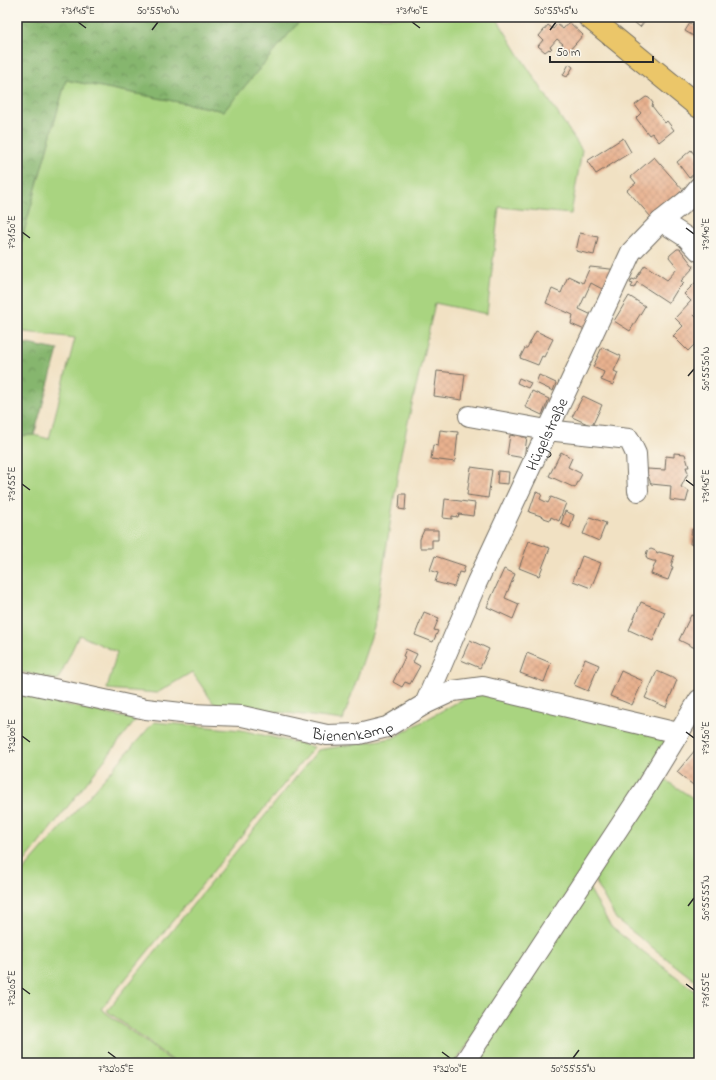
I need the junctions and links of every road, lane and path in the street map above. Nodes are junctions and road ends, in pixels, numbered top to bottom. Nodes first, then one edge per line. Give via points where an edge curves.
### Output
1 (589, 17) edge
2 (699, 107) edge
3 (699, 187) edge
4 (660, 221) junction
5 (699, 250) edge
6 (469, 416) dead end
7 (547, 430) junction
8 (638, 491) dead end
9 (17, 681) edge
10 (699, 700) edge
11 (425, 704) junction
12 (678, 733) junction
13 (464, 1063) edge

1 - 2 main road
3 - 4 street, Hügelstraße via 690,198
4 - 5 street via 686,237
4 - 7 street, Hügelstraße via 631,252
6 - 7 street
7 - 8 street via 629,439 636,454
7 - 11 street, Hügelstraße via 477,582
9 - 11 street, Bienenkamp via 146,709 242,716 327,735 359,734 387,726
10 - 12 street
11 - 12 street, Bienenkamp via 453,691 483,687
12 - 13 street via 643,791

